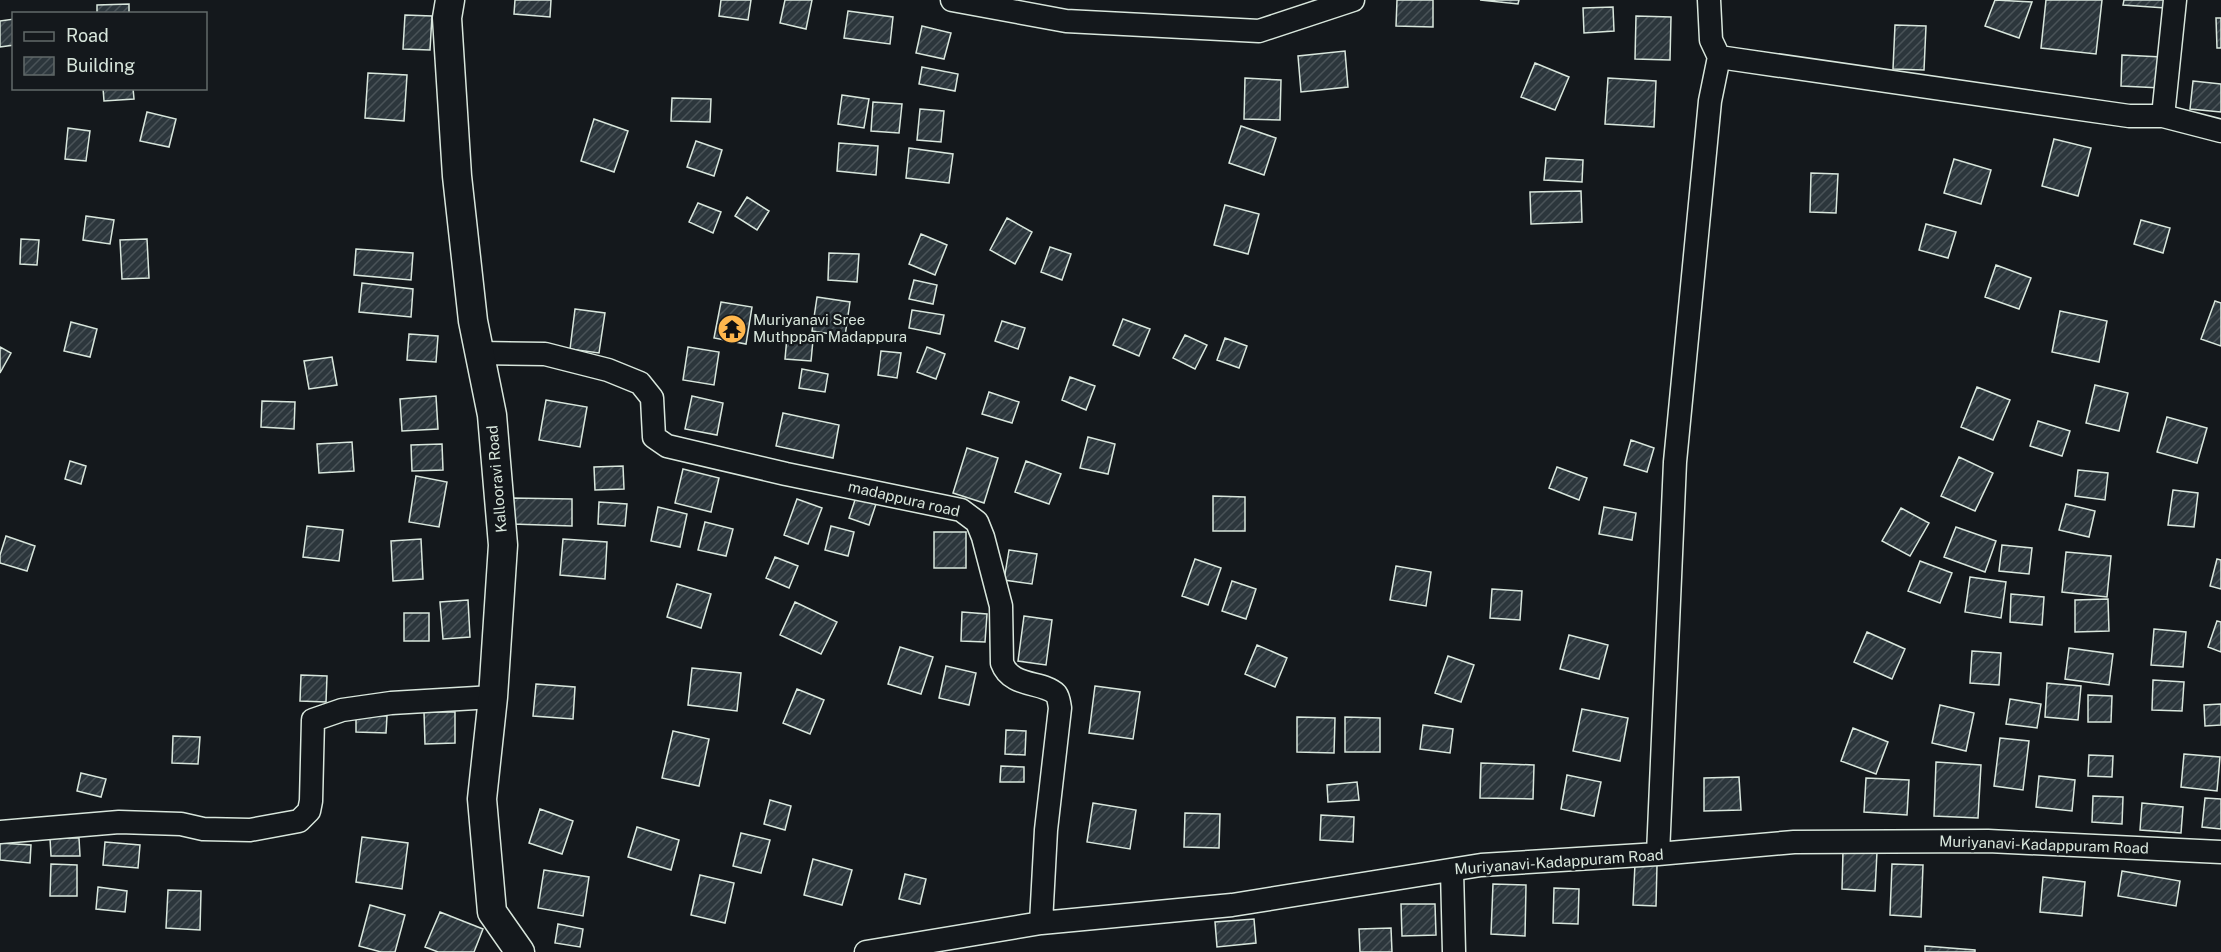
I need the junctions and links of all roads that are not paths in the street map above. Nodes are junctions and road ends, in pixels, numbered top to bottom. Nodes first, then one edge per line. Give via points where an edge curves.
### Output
1 (450, 0) edge
2 (952, 0) edge
3 (1353, 0) edge
4 (1709, 0) edge
5 (2175, 0) edge
6 (1719, 57) junction
7 (2163, 116) junction
8 (2221, 131) edge
9 (479, 353) junction
10 (493, 697) junction
11 (0, 832) edge
12 (2221, 852) edge
13 (1658, 854) junction
14 (1452, 870) junction
15 (1041, 923) junction
16 (520, 952) edge
17 (866, 952) edge
18 (1454, 952) edge

1 - 9 main road, Kallooravi Road via 447,18 458,176
2 - 3 street via 1066,21 1259,31
4 - 6 street via 1711,40
5 - 7 street
6 - 7 street via 2129,116
6 - 13 street via 1710,101 1675,462
7 - 8 street
9 - 10 main road, Kallooravi Road via 492,415 503,545
9 - 15 street, madappura road via 544,354 608,370 640,383 652,398 654,436 667,446 961,510 977,522 1000,606 1004,670 1025,683 1054,692 1060,708 1046,830
10 - 11 street via 342,710 313,720 311,801 309,811 300,821 250,830 119,822
10 - 16 main road, Kallooravi Road via 482,799 492,912
12 - 13 street, Muriyanavi-Kadappuram Road via 1988,841 1794,842
13 - 14 street, Muriyanavi-Kadappuram Road
14 - 15 street, Muriyanavi-Kadappuram Road via 1232,905
14 - 18 street
15 - 17 street, Muriyanavi-Kadappuram Road

